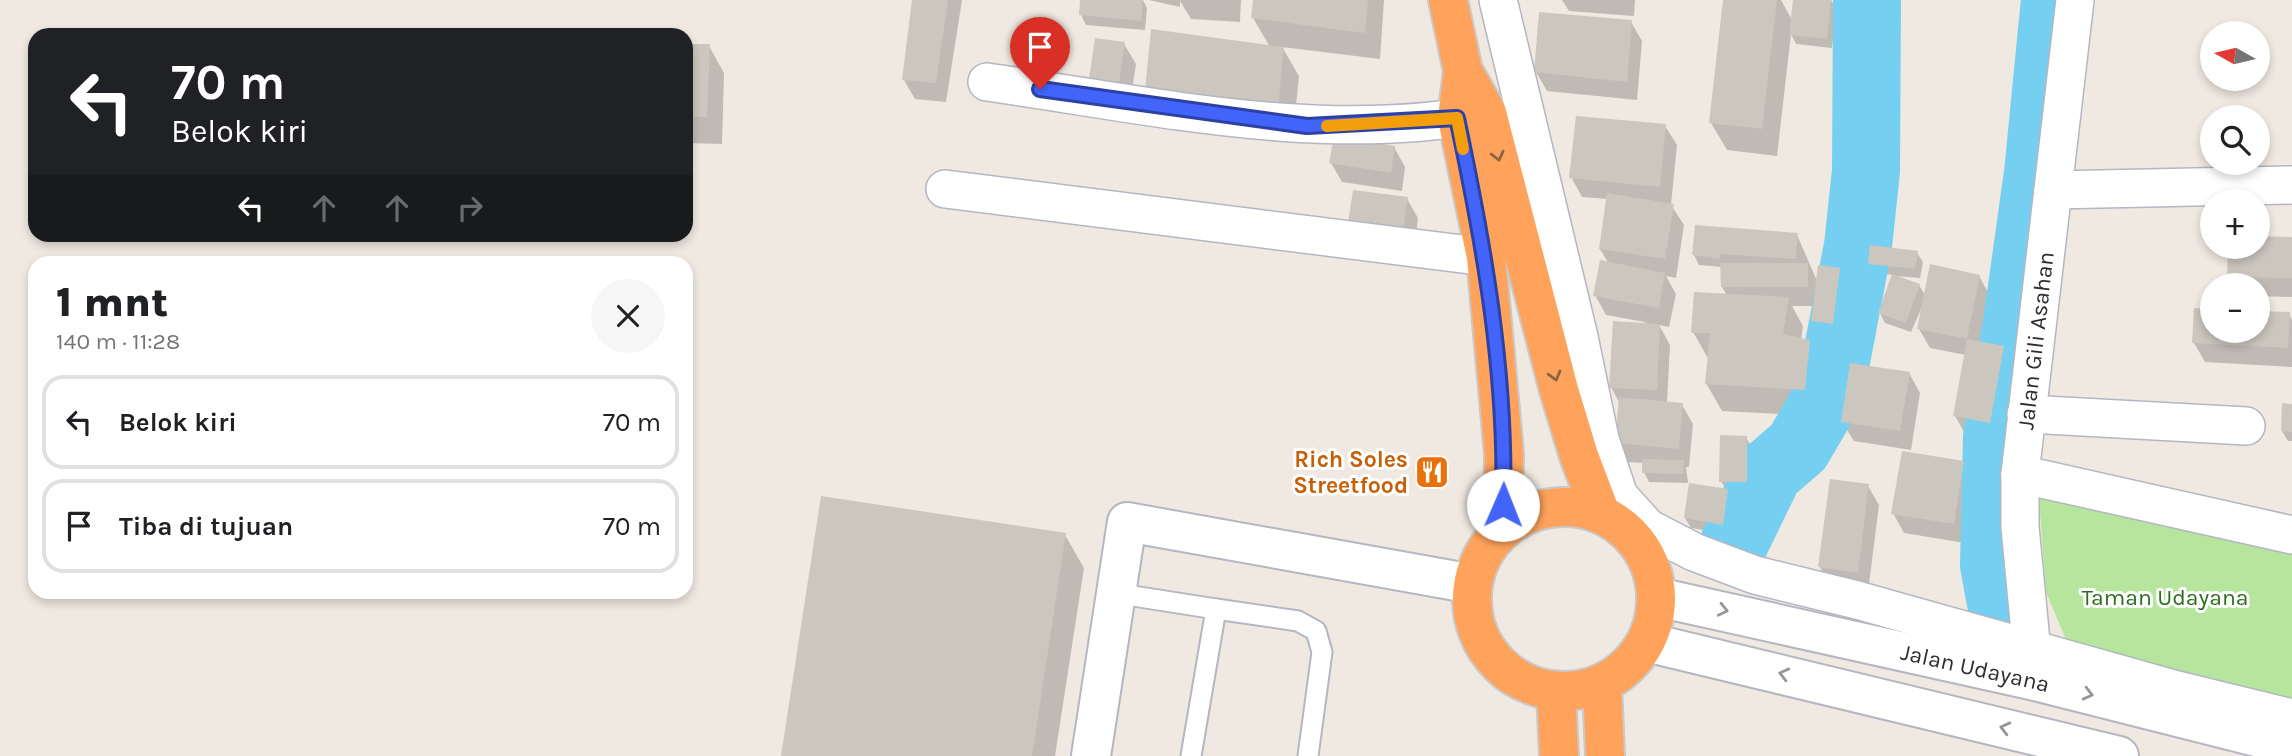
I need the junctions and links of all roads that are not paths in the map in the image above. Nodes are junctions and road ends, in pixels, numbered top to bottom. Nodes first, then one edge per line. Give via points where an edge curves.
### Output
1 (1448, 0) edge
2 (1499, 0) edge
3 (2075, 0) edge
4 (987, 82) dead end
5 (1472, 116) junction
6 (2292, 185) edge
7 (945, 189) dead end
8 (2053, 190) junction
9 (1486, 257) junction
10 (2026, 414) junction
11 (2246, 426) dead end
12 (2020, 474) junction
13 (1601, 514) junction
14 (1503, 530) junction
15 (2292, 535) edge
16 (1473, 584) junction
17 (1114, 593) junction
18 (1657, 597) junction
19 (1216, 609) junction
20 (1646, 642) junction
21 (2034, 665) junction
22 (1602, 684) junction
23 (1556, 692) junction
24 (2292, 718) edge
25 (2292, 746) edge
26 (1091, 756) edge
27 (1191, 756) edge
28 (1308, 756) edge
29 (1559, 756) edge
30 (1605, 756) edge
31 (2119, 756) edge

1 - 5 highway
2 - 21 street via 1600,439 1619,496 1648,528 1694,552
3 - 8 street, Jalan Gili Asahan
4 - 5 street via 1307,126
5 - 9 highway
5 -> 13 highway via 1578,456
6 - 8 street
7 - 9 street
8 - 10 street, Jalan Gili Asahan
9 - 14 highway via 1504,454
10 - 11 street
10 - 12 street, Jalan Gili Asahan
12 - 15 street
12 - 21 street, Jalan Gili Asahan via 2020,527
13 - 14 highway via 1573,507 1543,509
13 - 18 highway via 1627,530 1645,553
14 - 16 highway via 1483,554
16 - 17 main road via 1127,522
16 - 23 highway via 1475,622 1491,656 1513,677
17 - 19 lane
17 - 26 main road
18 - 20 highway
18 -> 21 main road, Jalan Udayana
19 - 27 lane
19 - 28 lane via 1298,621 1316,631 1322,652
20 - 22 highway via 1628,667
31 -> 20 main road
21 - 24 street via 2177,690
21 -> 25 main road, Jalan Udayana
22 - 23 highway
22 - 30 highway
23 - 29 highway

